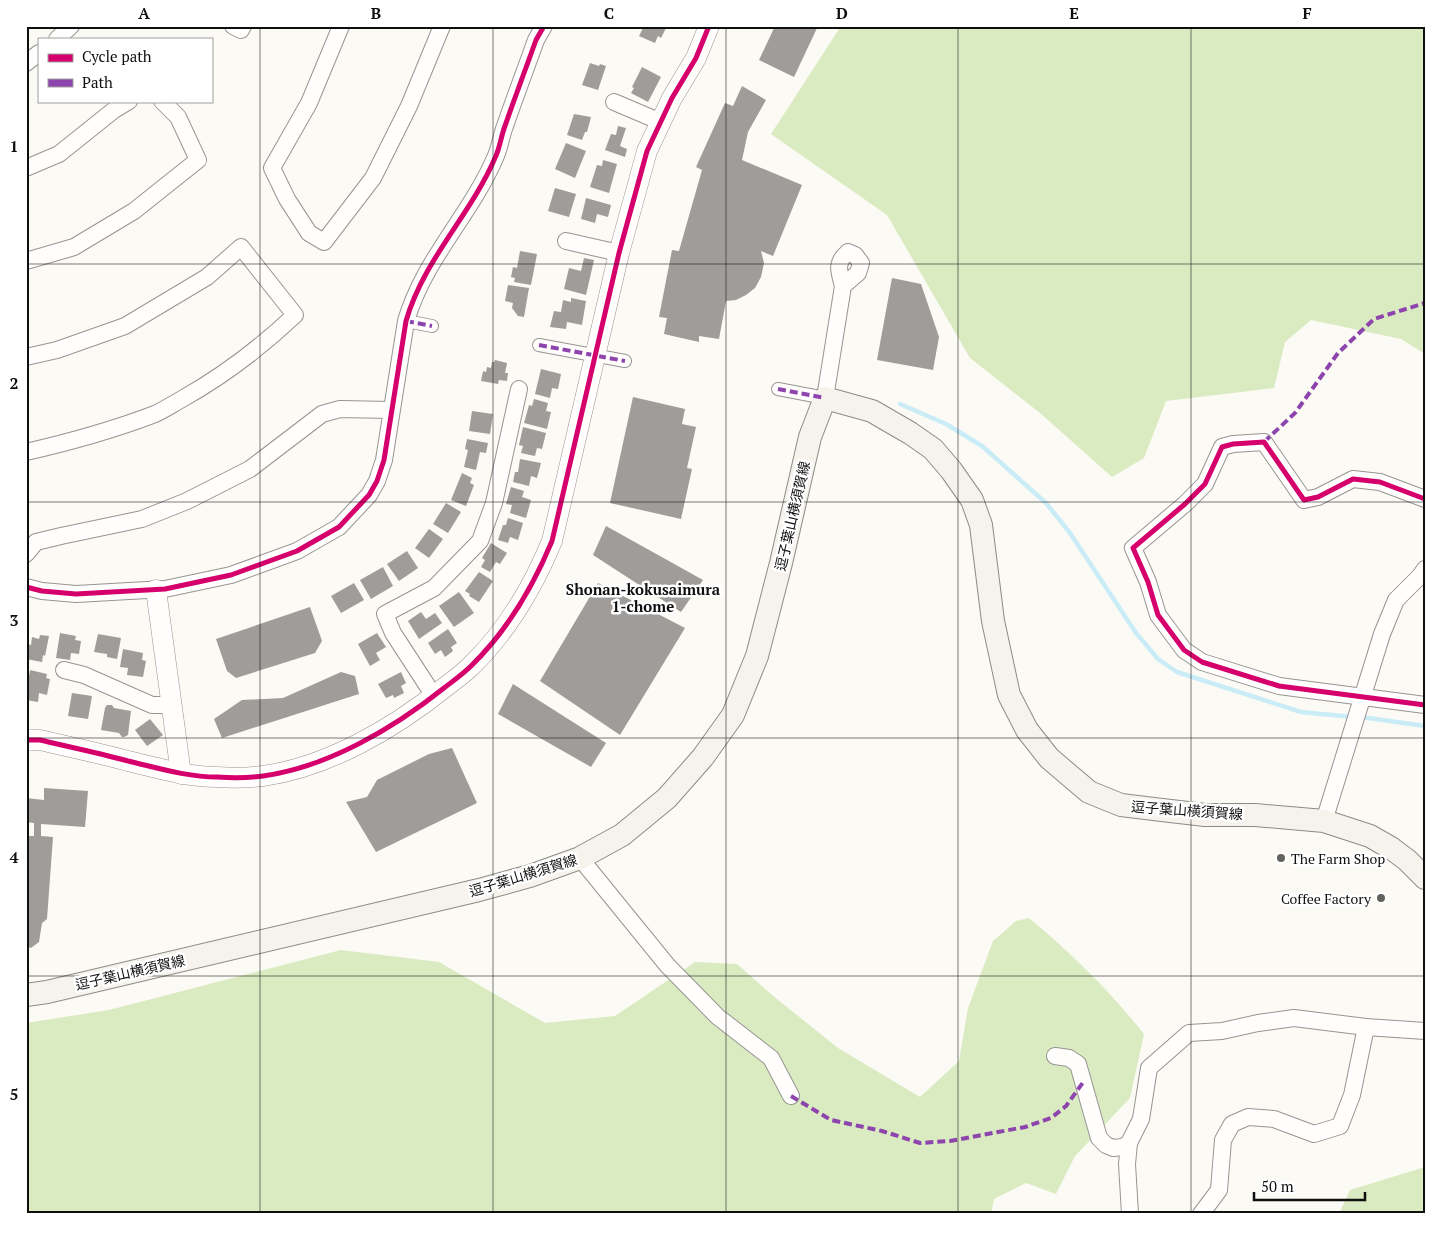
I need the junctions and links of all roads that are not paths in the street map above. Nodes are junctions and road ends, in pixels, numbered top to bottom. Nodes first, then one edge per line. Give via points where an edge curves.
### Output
1 (71, 26) edge
2 (233, 26) edge
3 (243, 26) edge
4 (341, 26) edge
5 (442, 26) edge
6 (544, 26) edge
7 (709, 26) edge
8 (58, 38) edge
9 (38, 54) edge
10 (26, 62) edge
11 (127, 102) edge
12 (163, 102) edge
13 (614, 102) dead end
14 (661, 122) junction
15 (26, 168) edge
16 (566, 241) dead end
17 (619, 253) junction
18 (26, 261) edge
19 (844, 286) dead end
20 (406, 321) junction
21 (432, 326) dead end
22 (539, 346) dead end
23 (596, 356) junction
24 (26, 357) edge
25 (625, 361) dead end
26 (778, 389) dead end
27 (519, 390) dead end
28 (826, 398) junction
29 (391, 410) junction
30 (26, 452) edge
31 (1425, 499) edge
32 (26, 554) edge
33 (1425, 569) edge
34 (26, 587) edge
35 (156, 590) junction
36 (64, 670) dead end
37 (434, 696) junction
38 (1362, 696) junction
39 (172, 705) junction
40 (1425, 705) edge
41 (26, 740) edge
42 (181, 774) junction
43 (1324, 821) junction
44 (580, 858) junction
45 (1425, 878) edge
46 (26, 995) edge
47 (1366, 1027) junction
48 (1425, 1031) edge
49 (1055, 1056) dead end
50 (791, 1096) dead end
51 (1129, 1143) junction
52 (1130, 1214) edge
53 (1201, 1214) edge

1 - 8 street
2 - 3 street via 241,30
4 - 5 street via 309,102 272,168 287,199 309,232 324,242 373,178
6 - 20 street via 504,128 496,158 432,260 412,299
7 - 14 street via 696,58
9 - 10 street
11 - 15 street via 59,154
12 - 18 street via 178,117 198,160 134,211 74,247
13 - 14 street
14 - 17 street via 647,151
16 - 17 street
17 - 23 street
19 - 28 street
20 - 21 street
20 - 29 street
22 - 23 street
23 - 25 street
23 - 37 street via 562,504 539,573 520,605 470,667
24 - 30 street via 126,326 206,277 241,247 294,315 242,361 156,413 73,442
26 - 28 street
27 - 37 street via 494,503 480,541 434,588 385,614 393,633
28 - 43 main road, 逗子葉山横須賀線 via 872,411 933,449 972,500 981,525 993,621 1009,695 1026,730 1069,776 1089,792 1121,805 1205,815 1255,815
28 - 44 main road, 逗子葉山横須賀線 via 810,437 757,656 733,715 668,798 622,835
29 - 32 street via 340,409 322,414 250,470 187,502 142,519 36,542
29 - 35 street via 384,460 377,481 369,495 338,527 297,551 231,575
31 - 38 street via 1380,482 1353,479 1318,497 1304,500 1264,442 1233,444 1222,447 1205,484 1133,548 1158,615 1184,650 1202,662 1279,686
33 - 38 street via 1396,600
34 - 35 street via 76,594
35 - 39 street
36 - 39 street via 84,675 152,705
37 - 42 street via 389,728 302,768 262,777
38 - 40 street
38 - 43 street
39 - 42 street
41 - 42 street via 40,740
43 - 45 main road, 逗子葉山横須賀線 via 1370,836 1407,860
44 - 46 main road, 逗子葉山横須賀線 via 479,890
44 - 50 street via 667,964 718,1017 770,1058
47 - 48 street
47 - 51 street via 1294,1018 1222,1031 1189,1032 1149,1068 1141,1118
47 - 53 street via 1352,1095 1340,1126 1314,1134 1274,1119 1248,1117 1232,1124 1223,1140 1219,1190
49 - 51 street via 1069,1058 1078,1064 1099,1138 1114,1148
51 - 52 street

